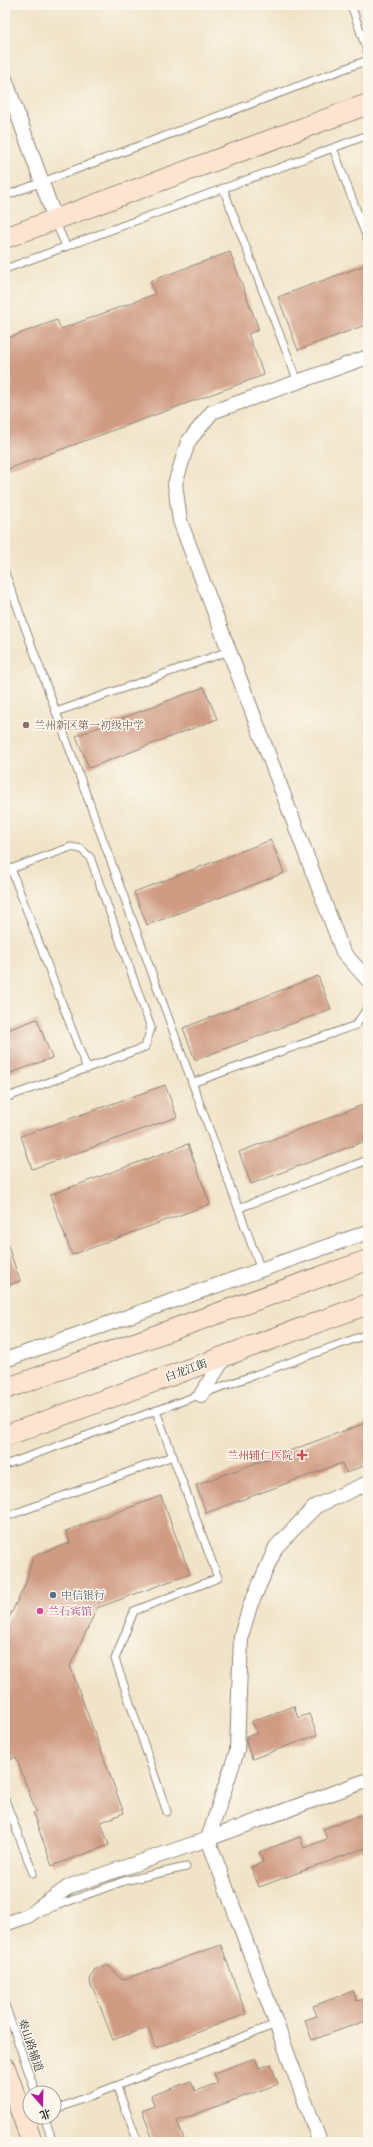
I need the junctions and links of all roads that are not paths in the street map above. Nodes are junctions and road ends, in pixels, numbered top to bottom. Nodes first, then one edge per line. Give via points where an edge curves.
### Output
1 (351, 5) edge
2 (368, 53) edge
3 (368, 60) edge
4 (5, 79) edge
5 (368, 104) edge
6 (368, 135) edge
7 (334, 148) junction
8 (42, 182) junction
9 (224, 188) junction
10 (5, 196) edge
11 (55, 219) junction
12 (5, 238) edge
13 (368, 241) edge
14 (66, 246) junction
15 (5, 269) edge
16 (368, 357) edge
17 (298, 382) junction
18 (5, 573) edge
19 (229, 651) junction
20 (56, 712) junction
21 (8, 870) edge
22 (368, 980) edge
23 (368, 1007) edge
24 (86, 1068) junction
25 (192, 1083) junction
26 (5, 1098) edge
27 (368, 1160) edge
28 (238, 1208) junction
29 (368, 1232) edge
30 (368, 1260) edge
31 (261, 1270) junction
32 (368, 1304) edge
33 (368, 1334) edge
34 (226, 1355) junction
35 (5, 1360) edge
36 (5, 1389) edge
37 (200, 1395) junction
38 (156, 1411) junction
39 (5, 1436) edge
40 (172, 1456) junction
41 (5, 1465) edge
42 (368, 1483) edge
43 (5, 1517) edge
44 (368, 1780) edge
45 (5, 1800) edge
46 (167, 1812) dead end
47 (208, 1839) junction
48 (186, 1867) dead end
49 (33, 1873) dead end
50 (28, 1916) junction
51 (5, 1924) edge
52 (5, 2005) edge
53 (276, 2024) junction
54 (5, 2068) edge
55 (33, 2085) edge
56 (117, 2087) junction
57 (62, 2107) edge
58 (47, 2125) edge
59 (32, 2142) edge
60 (53, 2142) edge
61 (138, 2142) edge
62 (320, 2142) edge

1 - 2 lane
3 - 8 lane
4 - 8 street
5 - 11 main road
6 - 7 lane
7 - 9 lane
7 - 13 lane
8 - 10 lane
8 - 11 street
9 - 14 lane
9 - 17 lane
11 - 12 main road
11 - 14 lane
14 - 15 lane
16 - 17 street
17 - 19 street via 212,412 188,442 175,484 180,521
18 - 20 lane
19 - 20 lane
19 - 22 street via 342,952
20 - 25 lane
21 - 24 lane
21 - 24 lane via 71,847 81,850 90,857 151,1028 145,1047
23 - 25 lane via 356,1025
24 - 26 lane
25 - 28 lane
27 - 28 lane
28 - 31 lane
29 - 31 street
30 - 36 main road
31 - 35 street
32 - 34 main road, 白龙江街
33 - 37 lane
34 - 37 street
34 - 39 main road, 白龙江街
37 - 38 lane
38 - 40 lane
38 - 41 lane
40 - 43 lane
40 - 46 lane via 218,1578 134,1612 115,1659
42 - 47 street via 316,1506 276,1548 250,1606 241,1636 237,1751
44 - 47 street
45 - 49 lane
47 - 50 street via 70,1886
47 - 53 street
48 - 50 lane via 124,1881
50 - 51 street
52 - 55 lane, 秦山路辅道
53 - 56 lane
53 - 62 street
54 - 59 main road
56 - 57 lane
56 - 61 lane
58 - 60 lane

